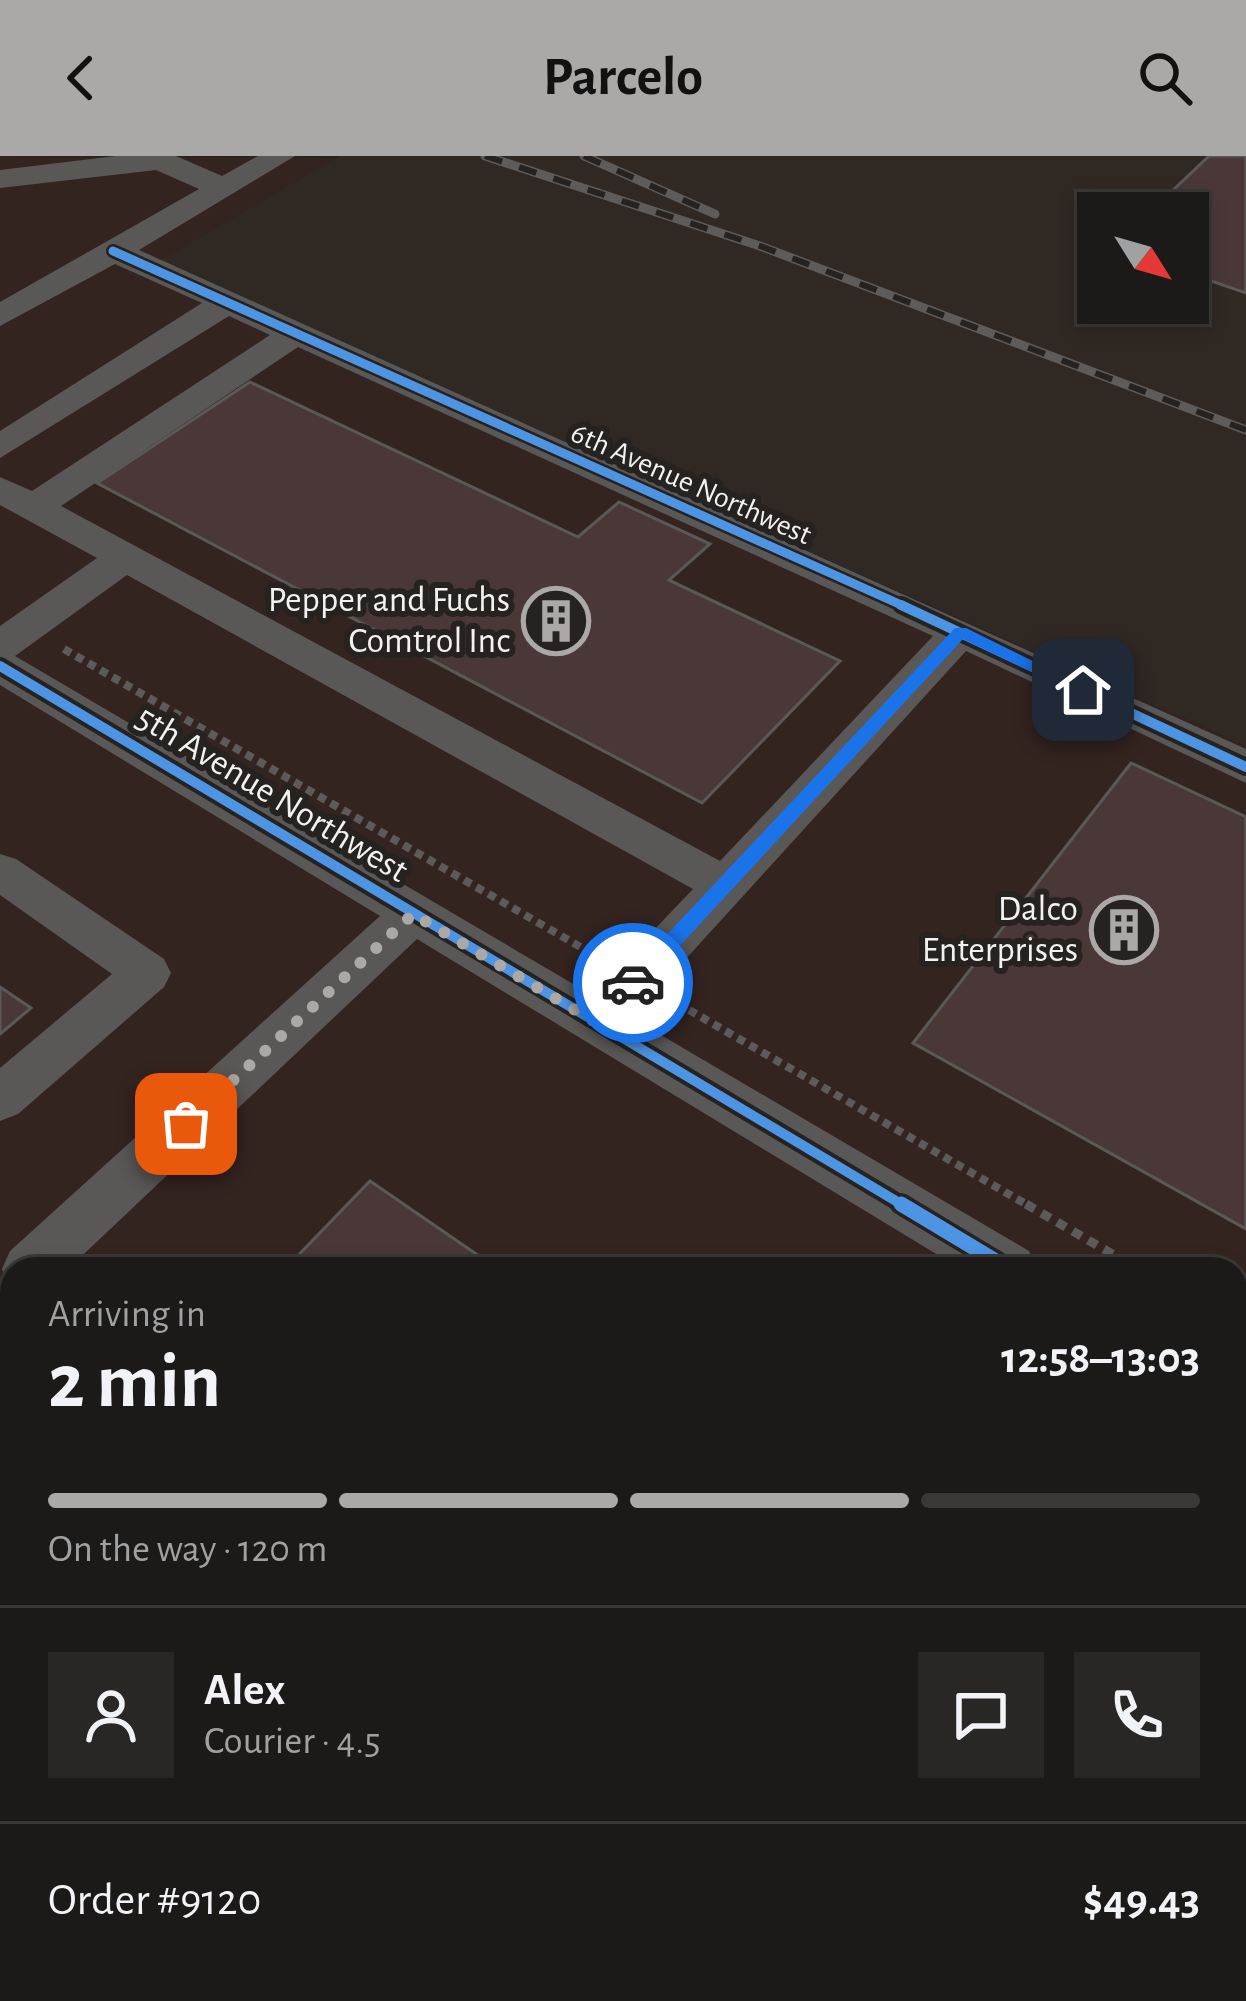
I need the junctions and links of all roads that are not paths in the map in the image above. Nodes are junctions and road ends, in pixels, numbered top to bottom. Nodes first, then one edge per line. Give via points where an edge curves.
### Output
1 (280, 156) edge
2 (0, 179) edge
3 (223, 188) junction
4 (113, 251) junction
5 (226, 302) junction
6 (0, 316) edge
7 (296, 333) junction
8 (0, 447) edge
9 (16, 498) edge
10 (125, 557) junction
11 (961, 632) junction
12 (9, 647) edge
13 (1246, 767) edge
14 (0, 872) edge
15 (725, 885) junction
16 (413, 914) junction
17 (597, 1023) junction
18 (0, 1099) edge
19 (43, 1257) edge
20 (989, 1257) edge

1 - 3 street
2 - 3 street via 160,160
3 - 4 street
4 - 5 street, 6th Avenue Northwest
4 - 6 street
5 - 7 street, 6th Avenue Northwest
5 - 8 street
7 - 9 street
7 - 11 street, 6th Avenue Northwest
9 - 10 street
10 - 12 street
10 - 15 street
11 - 13 street, 6th Avenue Northwest
11 - 15 street
12 - 16 street, 5th Avenue Northwest
14 - 18 street via 147,973
15 - 17 street
16 - 17 street, 5th Avenue Northwest
16 - 19 street
17 - 20 street, 5th Avenue Northwest

